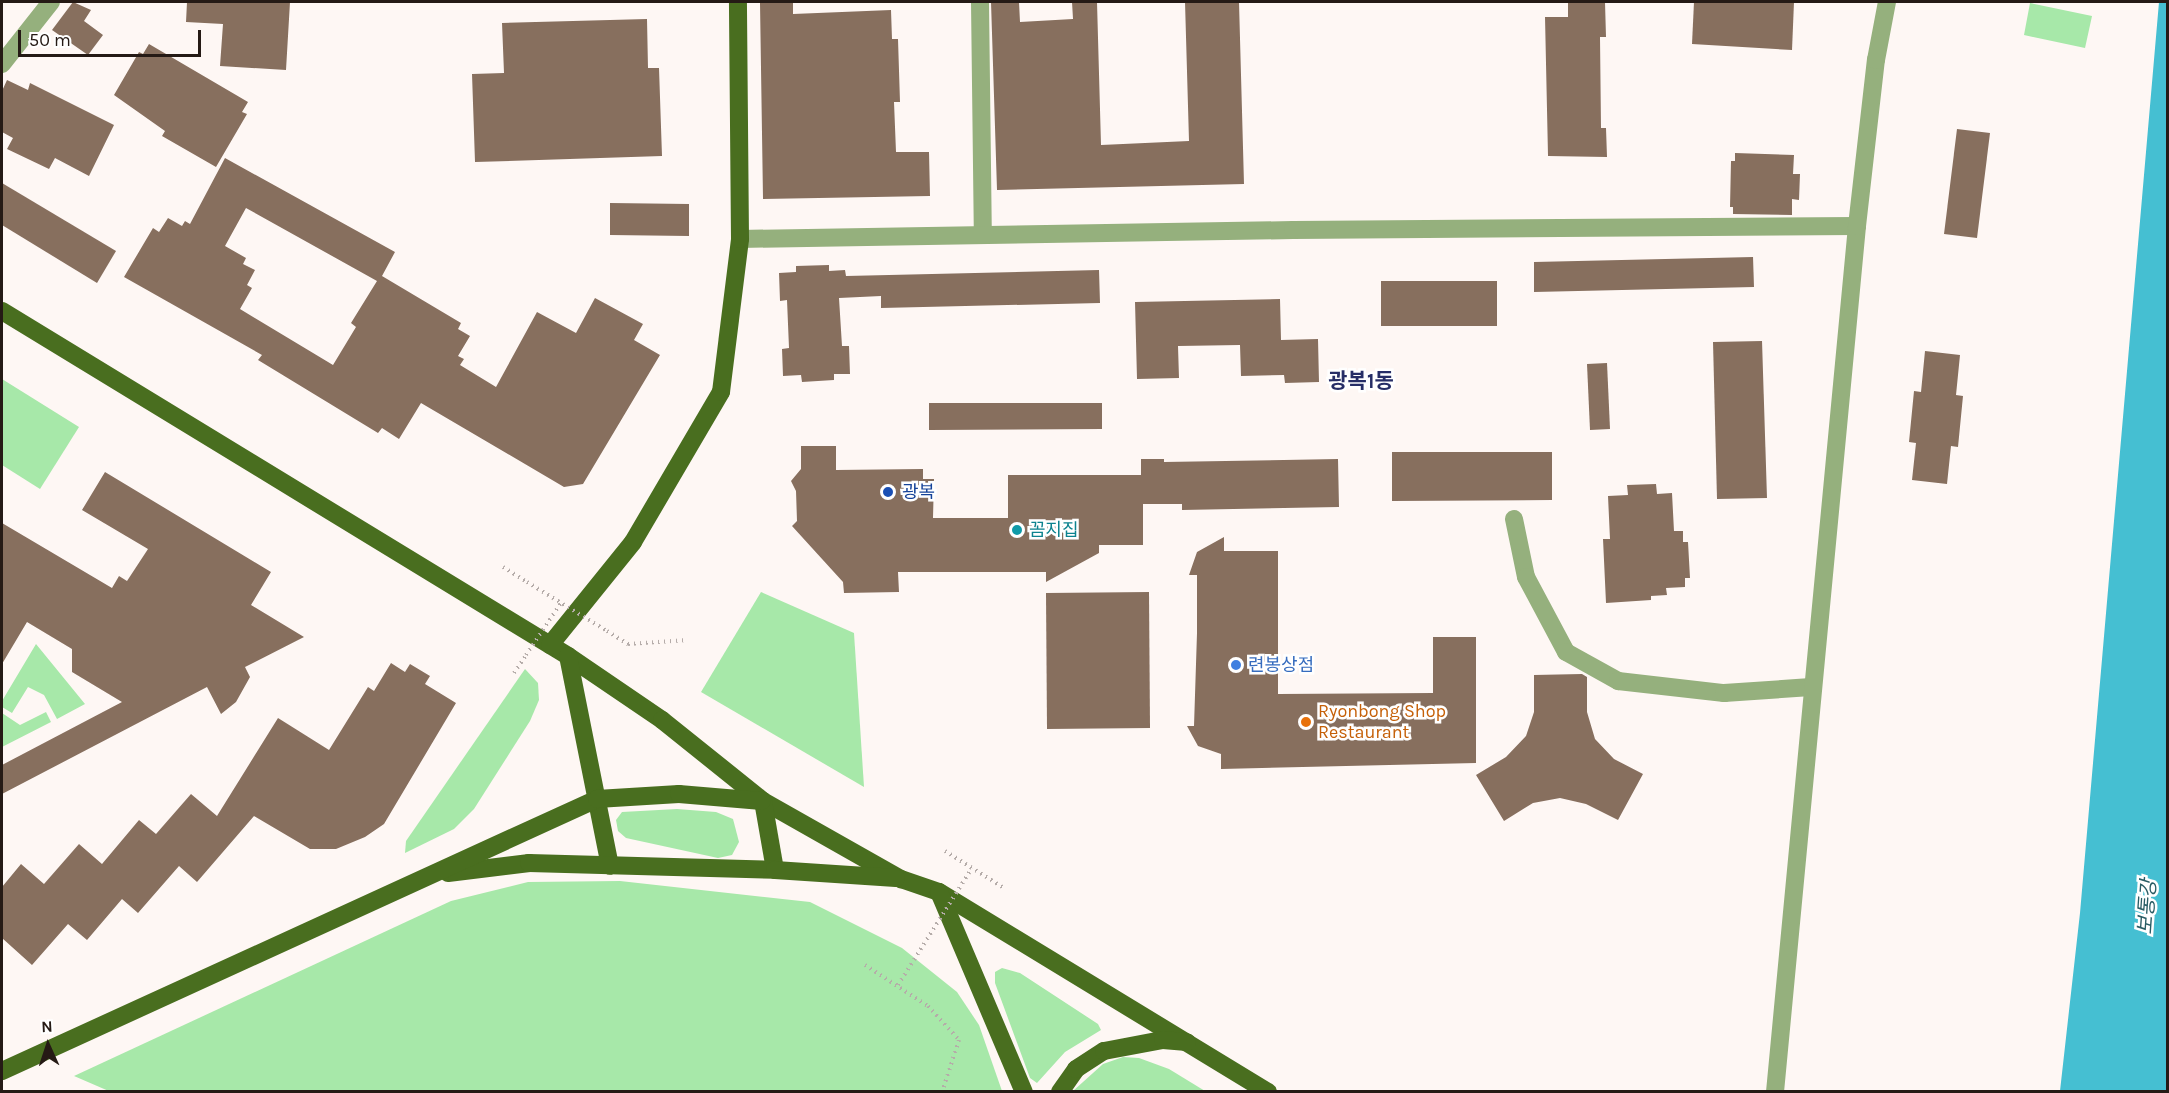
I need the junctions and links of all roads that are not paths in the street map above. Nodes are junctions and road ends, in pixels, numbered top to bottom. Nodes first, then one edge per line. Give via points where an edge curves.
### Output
1 (51, 2) edge
2 (738, 2) edge
3 (980, 2) edge
4 (1884, 3) edge
5 (5, 52) edge
6 (1857, 226) junction
7 (983, 235) junction
8 (740, 240) junction
9 (2, 311) edge
10 (1514, 519) dead end
11 (550, 645) junction
12 (568, 656) junction
13 (1811, 687) junction
14 (597, 800) junction
15 (763, 801) junction
16 (610, 866) junction
17 (775, 870) junction
18 (428, 876) junction
19 (901, 879) junction
20 (939, 892) junction
21 (1189, 1042) junction
22 (2, 1071) edge
23 (1024, 1092) edge
24 (1060, 1092) edge
25 (1268, 1092) edge
26 (1775, 1092) edge

1 - 5 street
2 - 8 main road
3 - 7 street
4 - 6 street
6 - 7 street
6 - 13 street
7 - 8 street
8 - 11 main road via 721,392 633,542
9 - 11 main road
10 - 13 street via 1526,577 1566,652 1618,681 1724,693
11 - 12 main road
12 - 14 main road
12 - 15 main road via 662,720
13 - 26 street
14 - 15 main road via 679,794
14 - 16 main road
14 - 18 main road
15 - 17 main road
15 - 19 main road
16 - 17 main road
16 - 18 main road via 529,863
17 - 19 main road
18 - 22 main road
19 - 20 main road
20 - 21 main road
20 - 23 main road
21 - 24 main road via 1163,1040 1104,1051 1076,1069
21 - 25 main road

